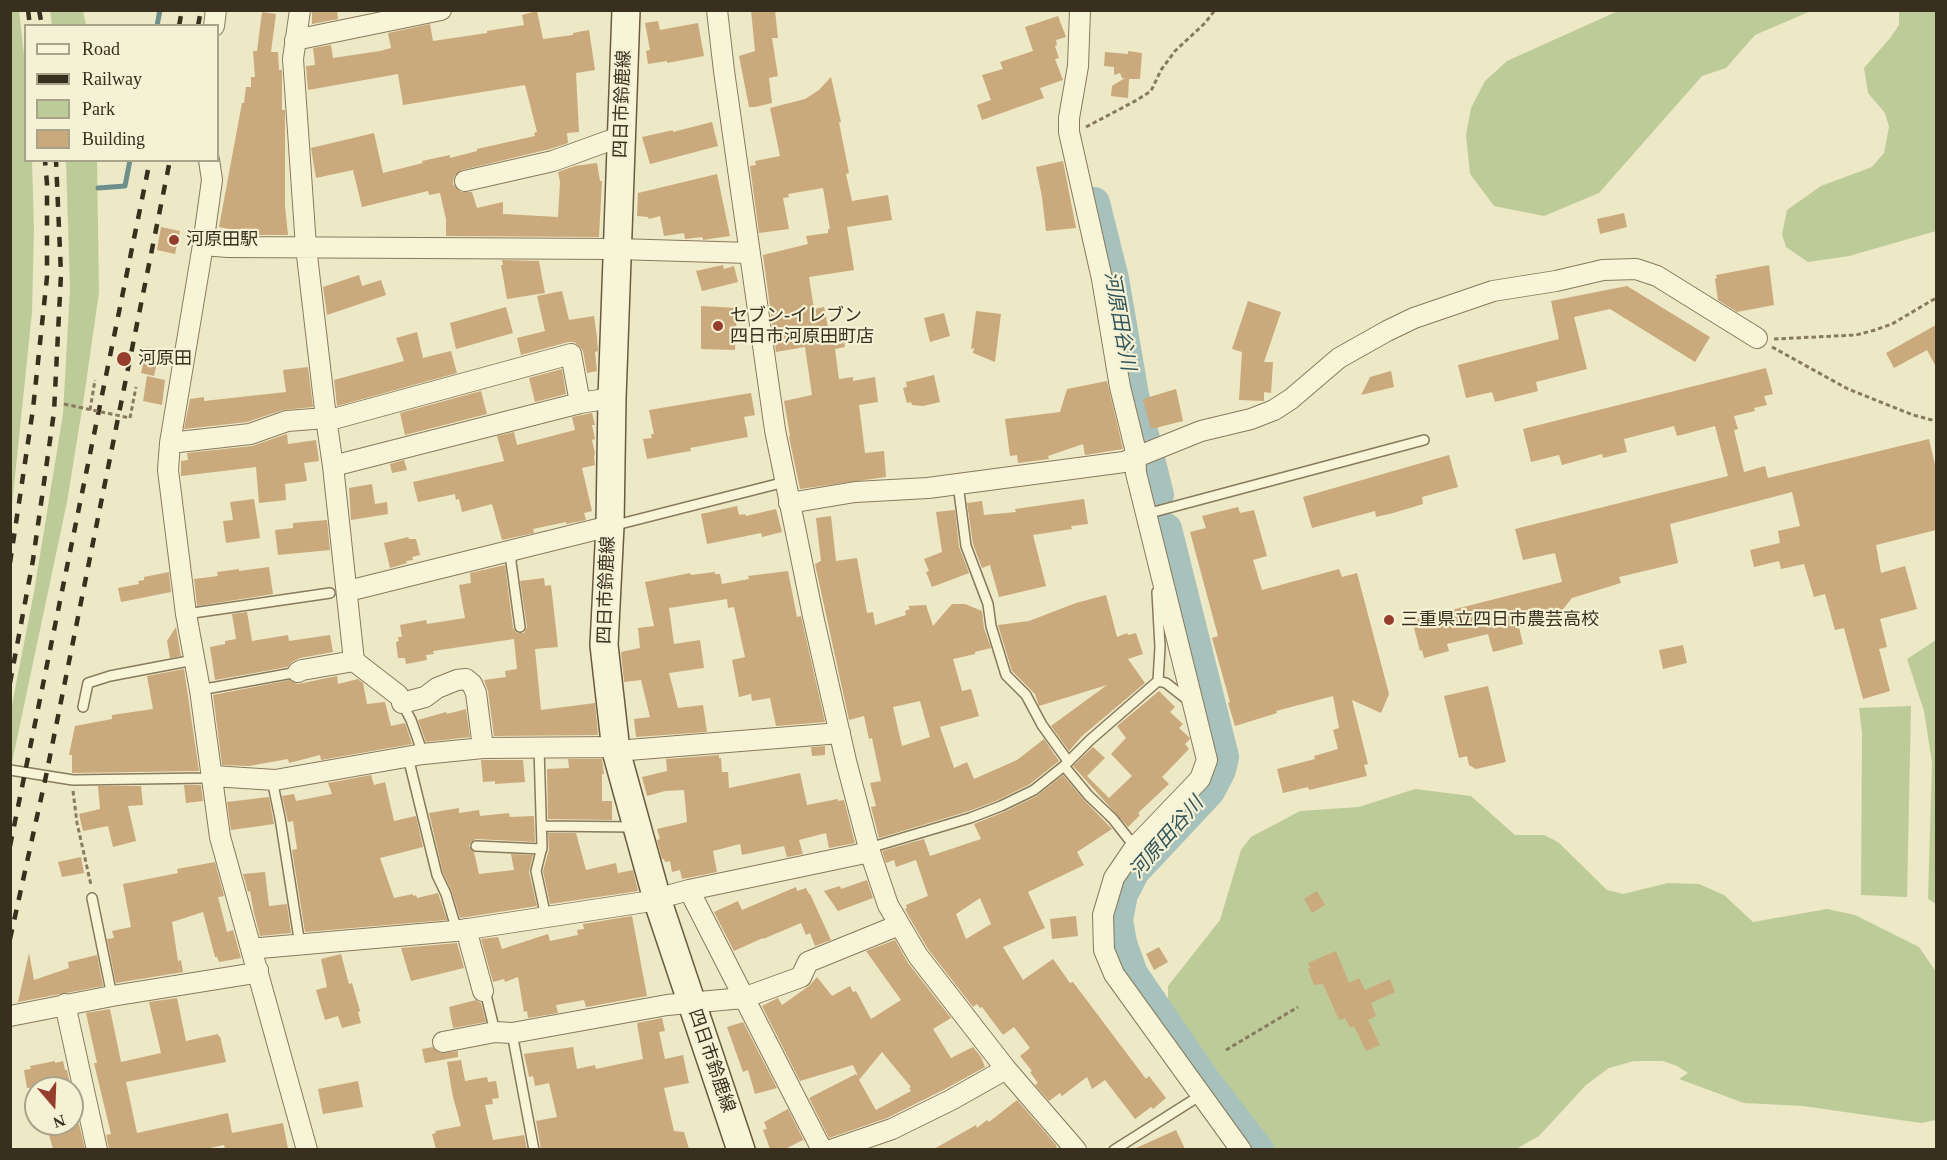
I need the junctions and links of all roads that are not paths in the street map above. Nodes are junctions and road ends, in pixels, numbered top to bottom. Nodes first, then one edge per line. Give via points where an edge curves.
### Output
1 (300, 10) edge
2 (441, 10) edge
3 (626, 10) edge
4 (717, 10) edge
5 (1080, 10) edge
6 (295, 40) junction
7 (622, 136) junction
8 (209, 162) edge
9 (465, 181) dead end
10 (203, 245) junction
11 (306, 247) junction
12 (617, 249) junction
13 (750, 253) junction
14 (1757, 338) road end
15 (612, 398) junction
16 (580, 403) junction
17 (326, 419) junction
18 (1424, 440) dead end
19 (170, 443) junction
20 (1143, 455) junction
21 (333, 466) junction
22 (785, 482) junction
23 (958, 484) junction
24 (789, 503) junction
25 (1146, 514) junction
26 (610, 526) junction
27 (512, 551) junction
28 (1156, 553) junction
29 (339, 592) junction
30 (186, 614) junction
31 (520, 627) dead end
32 (194, 660) junction
33 (354, 661) junction
34 (298, 672) joint
35 (1158, 681) junction
36 (200, 690) junction
37 (400, 699) junction
38 (1193, 704) junction
39 (83, 707) dead end
40 (840, 733) junction
41 (483, 748) junction
42 (539, 748) junction
43 (616, 749) junction
44 (415, 755) junction
45 (1066, 764) junction
46 (10, 770) edge
47 (213, 776) junction
48 (272, 780) junction
49 (542, 826) junction
50 (638, 827) junction
51 (476, 846) dead end
52 (1135, 847) junction
53 (542, 849) junction
54 (869, 850) junction
55 (689, 890) junction
56 (92, 898) road end
57 (657, 899) junction
58 (546, 917) junction
59 (899, 925) junction
60 (460, 930) junction
61 (300, 945) junction
62 (255, 961) junction
63 (483, 991) joint
64 (111, 996) junction
65 (743, 998) junction
66 (692, 1003) junction
67 (64, 1004) junction
68 (10, 1016) edge
69 (504, 1032) junction
70 (443, 1042) dead end
71 (1006, 1069) junction
72 (1202, 1095) junction
73 (97, 1149) edge
74 (307, 1149) edge
75 (534, 1149) edge
76 (741, 1149) edge
77 (822, 1149) edge
78 (831, 1149) edge
79 (1076, 1149) edge
80 (1114, 1149) edge
81 (1241, 1149) edge

1 - 6 street
2 - 6 street
3 - 7 main road, 四日市鈴鹿線
4 - 13 street
5 - 20 street via 1078,66 1069,132 1102,279 1120,387 1135,448
6 - 11 street via 293,59
7 - 9 street via 553,160
7 - 12 main road, 四日市鈴鹿線
8 - 10 street via 212,180
10 - 11 street
10 - 19 street
11 - 12 street
11 - 17 street
12 - 13 street
12 - 15 main road, 四日市鈴鹿線
13 - 22 street
14 - 20 street via 1657,276 1636,269 1603,270 1493,291 1414,318 1339,358 1274,410
15 - 16 street
15 - 26 main road, 四日市鈴鹿線
16 - 17 street via 571,354
16 - 21 street
17 - 19 street via 287,421 250,434
17 - 21 street
18 - 25 lane
19 - 30 street via 168,470
20 - 23 street via 1124,462
20 - 25 street via 1136,472
21 - 29 street
22 - 24 street
22 - 26 lane
23 - 24 street via 855,492
23 - 45 lane via 966,546 988,604 1006,675 1026,695
24 - 40 street
25 - 28 street
26 - 27 street
26 - 43 main road, 四日市鈴鹿線 via 604,645
27 - 29 street
27 - 31 lane
28 - 35 lane
28 - 38 street
29 - 30 lane
29 - 33 street
30 - 32 street
32 - 36 street
32 - 39 lane via 88,683
33 - 34 street
33 - 37 street
34 - 36 lane
35 - 38 lane via 1166,682
35 - 45 lane
36 - 47 street
37 - 41 street via 424,697 437,688 466,679 476,693
37 - 44 lane via 411,720
38 - 52 street via 1206,767 1200,779
40 - 43 street
40 - 54 street
41 - 42 street
41 - 44 street
42 - 43 street
42 - 49 lane
43 - 50 main road, 四日市鈴鹿線
44 - 48 street
44 - 60 lane via 437,875
45 - 52 lane
45 - 54 lane via 1034,790 1001,806
46 - 47 lane via 73,780
47 - 48 street
47 - 62 street via 220,837
48 - 61 lane
49 - 50 lane
49 - 53 lane
50 - 57 main road, 四日市鈴鹿線
51 - 53 lane
52 - 72 street via 1107,896 1104,950 1114,975
53 - 58 lane via 536,871
54 - 55 street
54 - 59 street
55 - 57 street
55 - 65 street
56 - 64 lane
57 - 58 street
57 - 66 main road, 四日市鈴鹿線
58 - 60 street
59 - 65 street via 808,962 801,977
59 - 71 street
60 - 61 street
60 - 63 street
61 - 62 street via 260,948
62 - 64 street via 249,974
62 - 74 street
63 - 69 lane
64 - 67 street
65 - 66 street
65 - 77 street
66 - 69 street
66 - 76 main road, 四日市鈴鹿線
67 - 68 street
67 - 73 street
69 - 70 street
69 - 75 lane
71 - 78 street via 892,1129
71 - 79 street
72 - 80 lane
72 - 81 street

